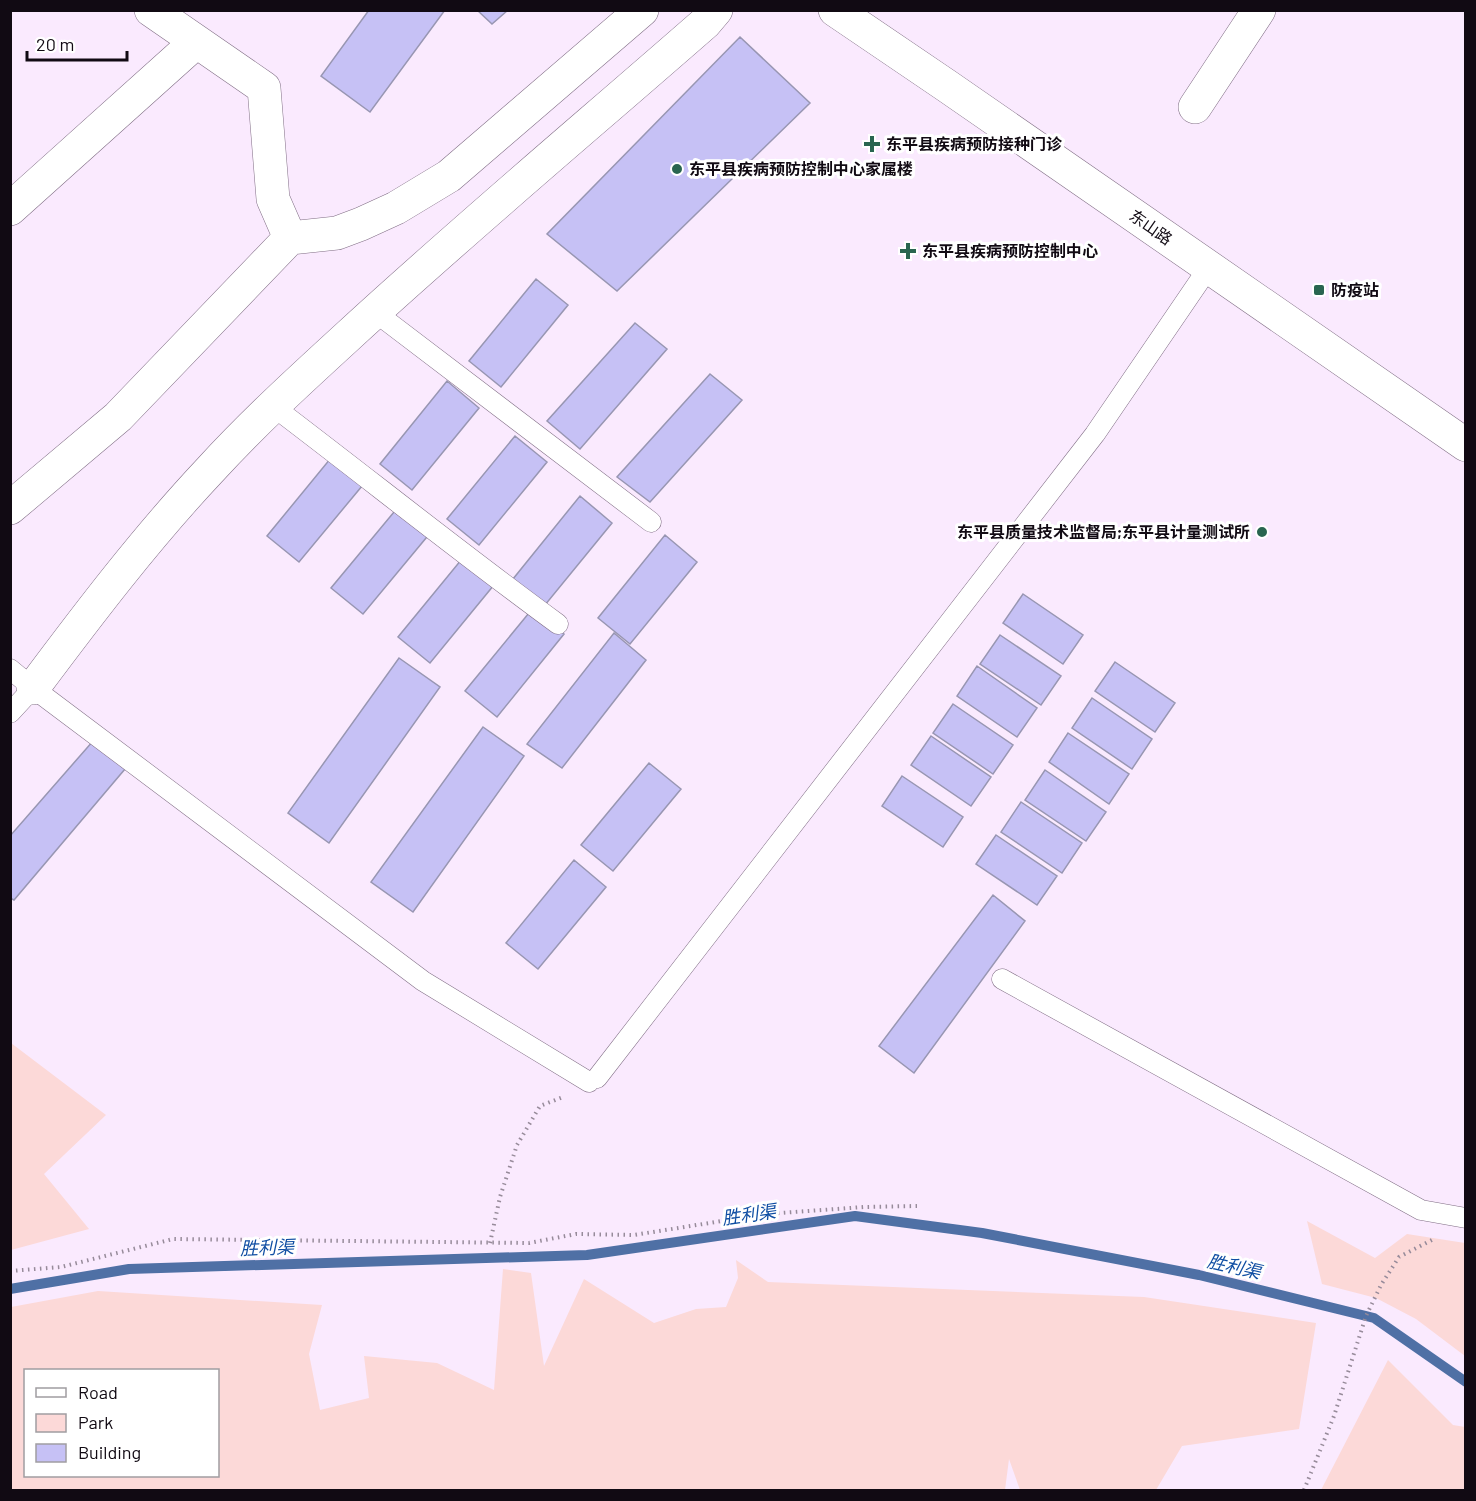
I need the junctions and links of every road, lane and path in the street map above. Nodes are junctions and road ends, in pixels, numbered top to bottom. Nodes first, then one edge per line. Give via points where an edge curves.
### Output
1 (642, 10) edge
2 (716, 10) edge
3 (835, 10) edge
4 (1259, 10) edge
5 (175, 22) edge
6 (1194, 107) dead end
7 (10, 209) edge
8 (290, 238) junction
9 (1209, 267) junction
10 (375, 312) junction
11 (274, 407) junction
12 (1466, 445) edge
13 (10, 508) edge
14 (651, 522) dead end
15 (558, 624) dead end
16 (22, 679) edge
17 (10, 713) edge
18 (1002, 979) dead end
19 (593, 1080) junction
20 (917, 1206) dead end
21 (1466, 1218) edge
22 (1439, 1237) dead end
23 (490, 1243) junction
24 (10, 1271) edge
25 (1304, 1491) edge

1 - 8 street via 449,176 396,208 338,233
2 - 10 street
3 - 9 street, 东山路
4 - 6 street
5 - 7 street
5 - 8 street via 264,88 273,199
8 - 13 street via 118,417
9 - 12 street, 东山路
9 - 19 lane via 1095,434
10 - 11 street
10 - 14 lane
11 - 15 lane
11 - 16 street via 210,469
16 - 17 lane
16 - 19 lane via 423,981
18 - 21 lane via 1422,1210
19 - 23 path via 540,1106 517,1145
20 - 23 path via 766,1214 634,1235 576,1234 529,1243
22 - 25 path via 1399,1257 1380,1285
23 - 24 path via 173,1239 61,1266

